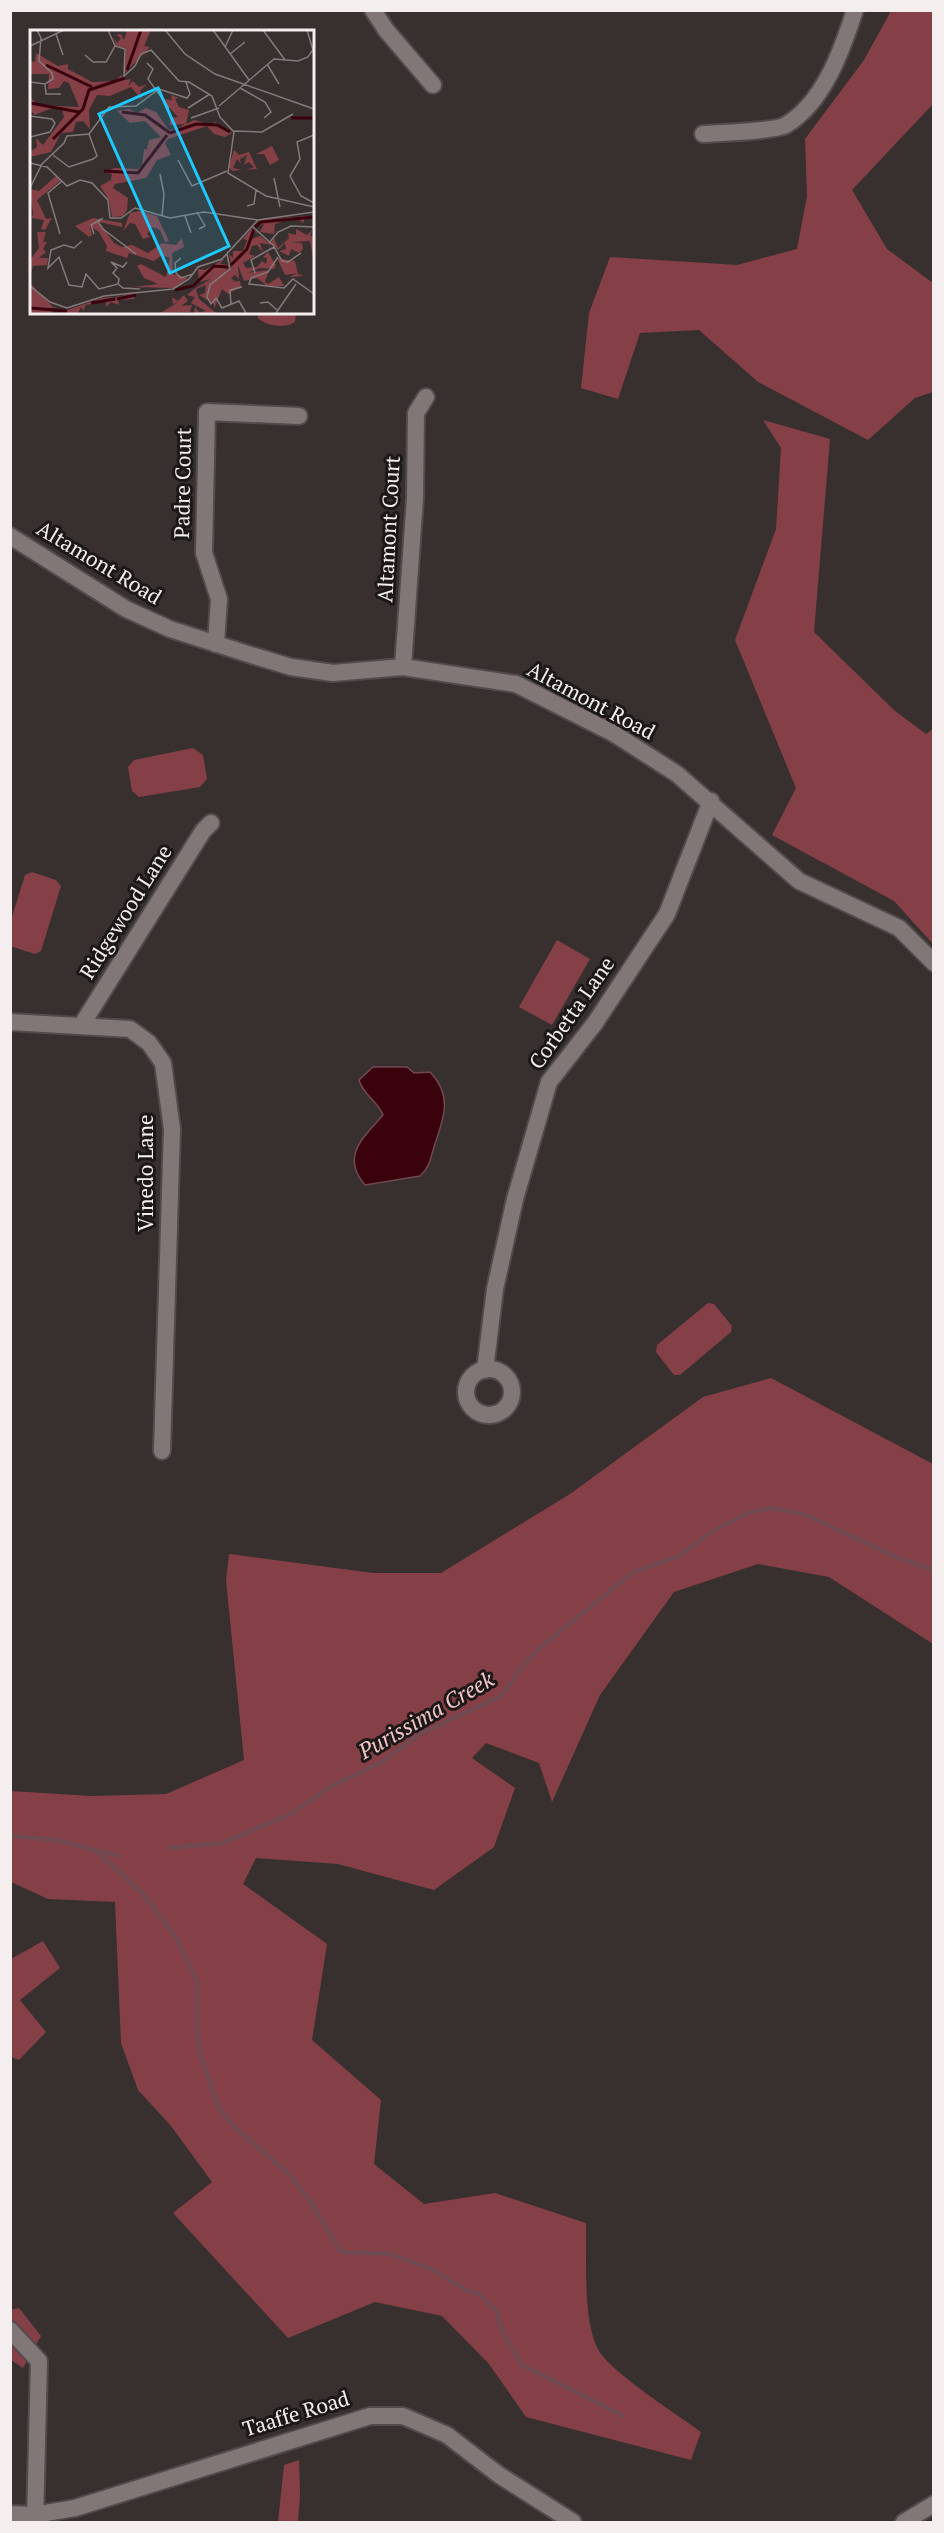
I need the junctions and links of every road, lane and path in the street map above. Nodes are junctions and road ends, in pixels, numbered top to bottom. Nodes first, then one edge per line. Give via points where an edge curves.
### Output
1 (373, 10) edge
2 (855, 10) edge
3 (433, 85) dead end
4 (703, 134) dead end
5 (426, 397) dead end
6 (299, 416) dead end
7 (10, 536) edge
8 (216, 644) junction
9 (403, 667) junction
10 (711, 801) junction
11 (211, 823) dead end
12 (933, 963) edge
13 (10, 1022) edge
14 (81, 1026) junction
15 (485, 1370) dead end
16 (162, 1451) dead end
17 (10, 2330) edge
18 (933, 2504) edge
19 (10, 2514) edge
20 (34, 2519) edge
21 (564, 2520) edge
22 (904, 2523) edge

1 - 3 street
2 - 4 street via 843,46 815,99 785,126
5 - 9 street, Altamont Court via 416,413 415,498
6 - 8 street, Padre Court via 207,412 204,553 219,599
7 - 8 street, Altamont Road via 126,609
8 - 9 street, Altamont Road via 291,667 333,673
9 - 10 street, Altamont Road via 516,684 613,733
10 - 12 street, Altamont Road via 800,880 899,928
10 - 15 street, Corbetta Lane via 667,914 595,1023 549,1082 515,1199 495,1289
11 - 14 street, Ridgewood Lane
13 - 14 street, Vinedo Lane
14 - 16 street, Vinedo Lane via 130,1029 149,1043 163,1063 172,1129
17 - 20 street via 39,2361
18 - 22 street
19 - 20 street, Taaffe Road
20 - 21 street, Taaffe Road via 370,2416 404,2416 447,2435

